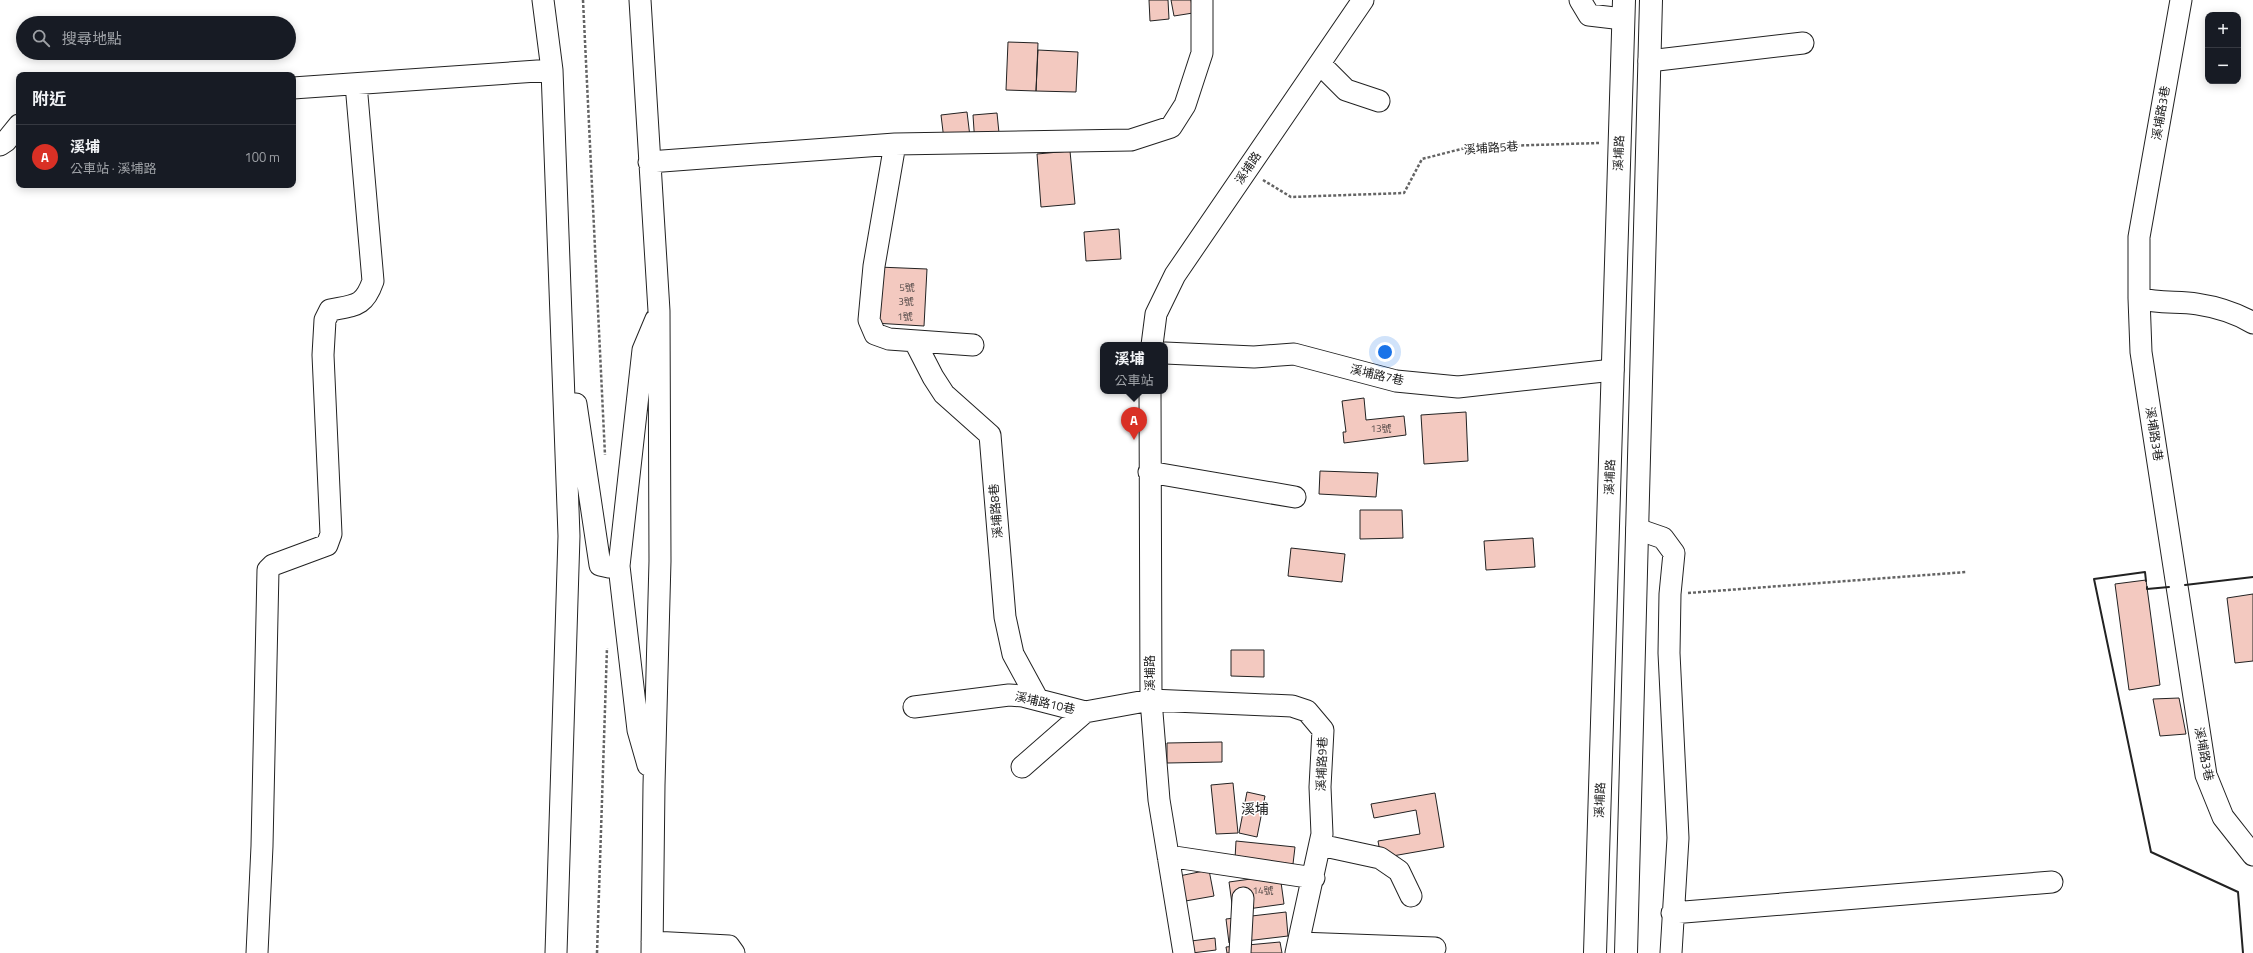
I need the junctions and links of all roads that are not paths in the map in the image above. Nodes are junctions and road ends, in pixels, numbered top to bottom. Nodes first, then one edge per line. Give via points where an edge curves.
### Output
1 (543, 0) edge
2 (640, 0) edge
3 (1202, 0) edge
4 (1363, 0) edge
5 (1580, 0) edge
6 (1651, 0) edge
7 (2181, 0) edge
8 (1624, 10) edge
9 (1803, 43) dead end
10 (1649, 60) junction
11 (1320, 64) junction
12 (552, 70) junction
13 (356, 84) junction
14 (296, 88) edge
15 (1379, 101) dead end
16 (16, 129) edge
17 (895, 144) junction
18 (0, 145) edge
19 (649, 162) junction
20 (2139, 298) junction
21 (659, 311) junction
22 (2253, 323) edge
23 (915, 342) junction
24 (1152, 342) edge
25 (563, 345) junction
26 (973, 345) dead end
27 (1168, 353) edge
28 (1613, 370) junction
29 (1150, 394) edge
30 (1149, 472) junction
31 (1295, 497) dead end
32 (1637, 529) junction
33 (619, 566) junction
34 (1038, 700) junction
35 (1150, 700) junction
36 (914, 707) dead end
37 (1085, 712) junction
38 (1022, 767) dead end
39 (654, 785) junction
40 (1320, 845) junction
41 (2253, 855) edge
42 (1168, 856) junction
43 (1314, 878) junction
44 (2052, 882) dead end
45 (1411, 896) dead end
46 (1243, 898) dead end
47 (1672, 913) junction
48 (652, 948) edge
49 (1298, 948) edge
50 (1435, 948) dead end
51 (257, 953) edge
52 (556, 953) edge
53 (734, 953) edge
54 (1184, 953) edge
55 (1240, 953) edge
56 (1595, 953) edge
57 (1626, 953) edge
58 (1671, 953) edge

1 - 12 street
2 - 19 street
3 - 17 street via 1202,53 1185,105 1171,127 1131,140
4 - 11 street, 溪埔路
5 - 8 street via 1589,15
6 - 10 main road
7 - 20 street, 溪埔路3巷 via 2139,237
8 - 28 main road, 溪埔路
9 - 10 street
10 - 32 main road
11 - 15 street via 1346,90
11 - 24 street, 溪埔路 via 1175,275 1156,314
12 - 13 street
12 - 25 street
13 - 14 street
13 - 51 street via 373,281 368,296 355,305 330,310 325,320 323,356 331,534 326,546 273,565 268,570
16 - 18 street
17 - 19 street
17 - 23 street via 874,266 869,320 875,334 889,339
19 - 21 street
20 - 22 street via 2154,302 2197,304 2241,315
20 - 41 street, 溪埔路3巷 via 2141,352 2206,775 2223,817
21 - 33 street via 643,350
21 - 39 street via 660,561
23 - 26 street
23 - 34 street, 溪埔路8巷 via 944,394 990,435 1005,617 1012,654
25 - 33 street via 573,384 600,565
25 - 52 street via 568,536
27 - 28 street, 溪埔路7巷 via 1254,356 1294,354 1396,381 1458,387
28 - 56 main road, 溪埔路
29 - 30 street, 溪埔路
30 - 31 street
30 - 35 street, 溪埔路
32 - 47 street via 1663,538 1674,553 1669,653 1678,838
32 - 57 main road
33 - 39 street via 638,730
34 - 36 street, 溪埔路10巷 via 1009,695
34 - 37 street, 溪埔路10巷
35 - 37 street, 溪埔路10巷
35 - 40 street, 溪埔路9巷 via 1292,706 1307,712 1323,730
35 - 42 street, 溪埔路 via 1159,800
37 - 38 street
39 - 48 street
40 - 43 street, 溪埔路9巷
40 - 45 street via 1380,858 1399,871
42 - 43 street
42 - 54 street, 溪埔路
43 - 49 street, 溪埔路9巷
44 - 47 street
46 - 55 street
47 - 58 street
48 - 53 street via 729,946
49 - 50 street

